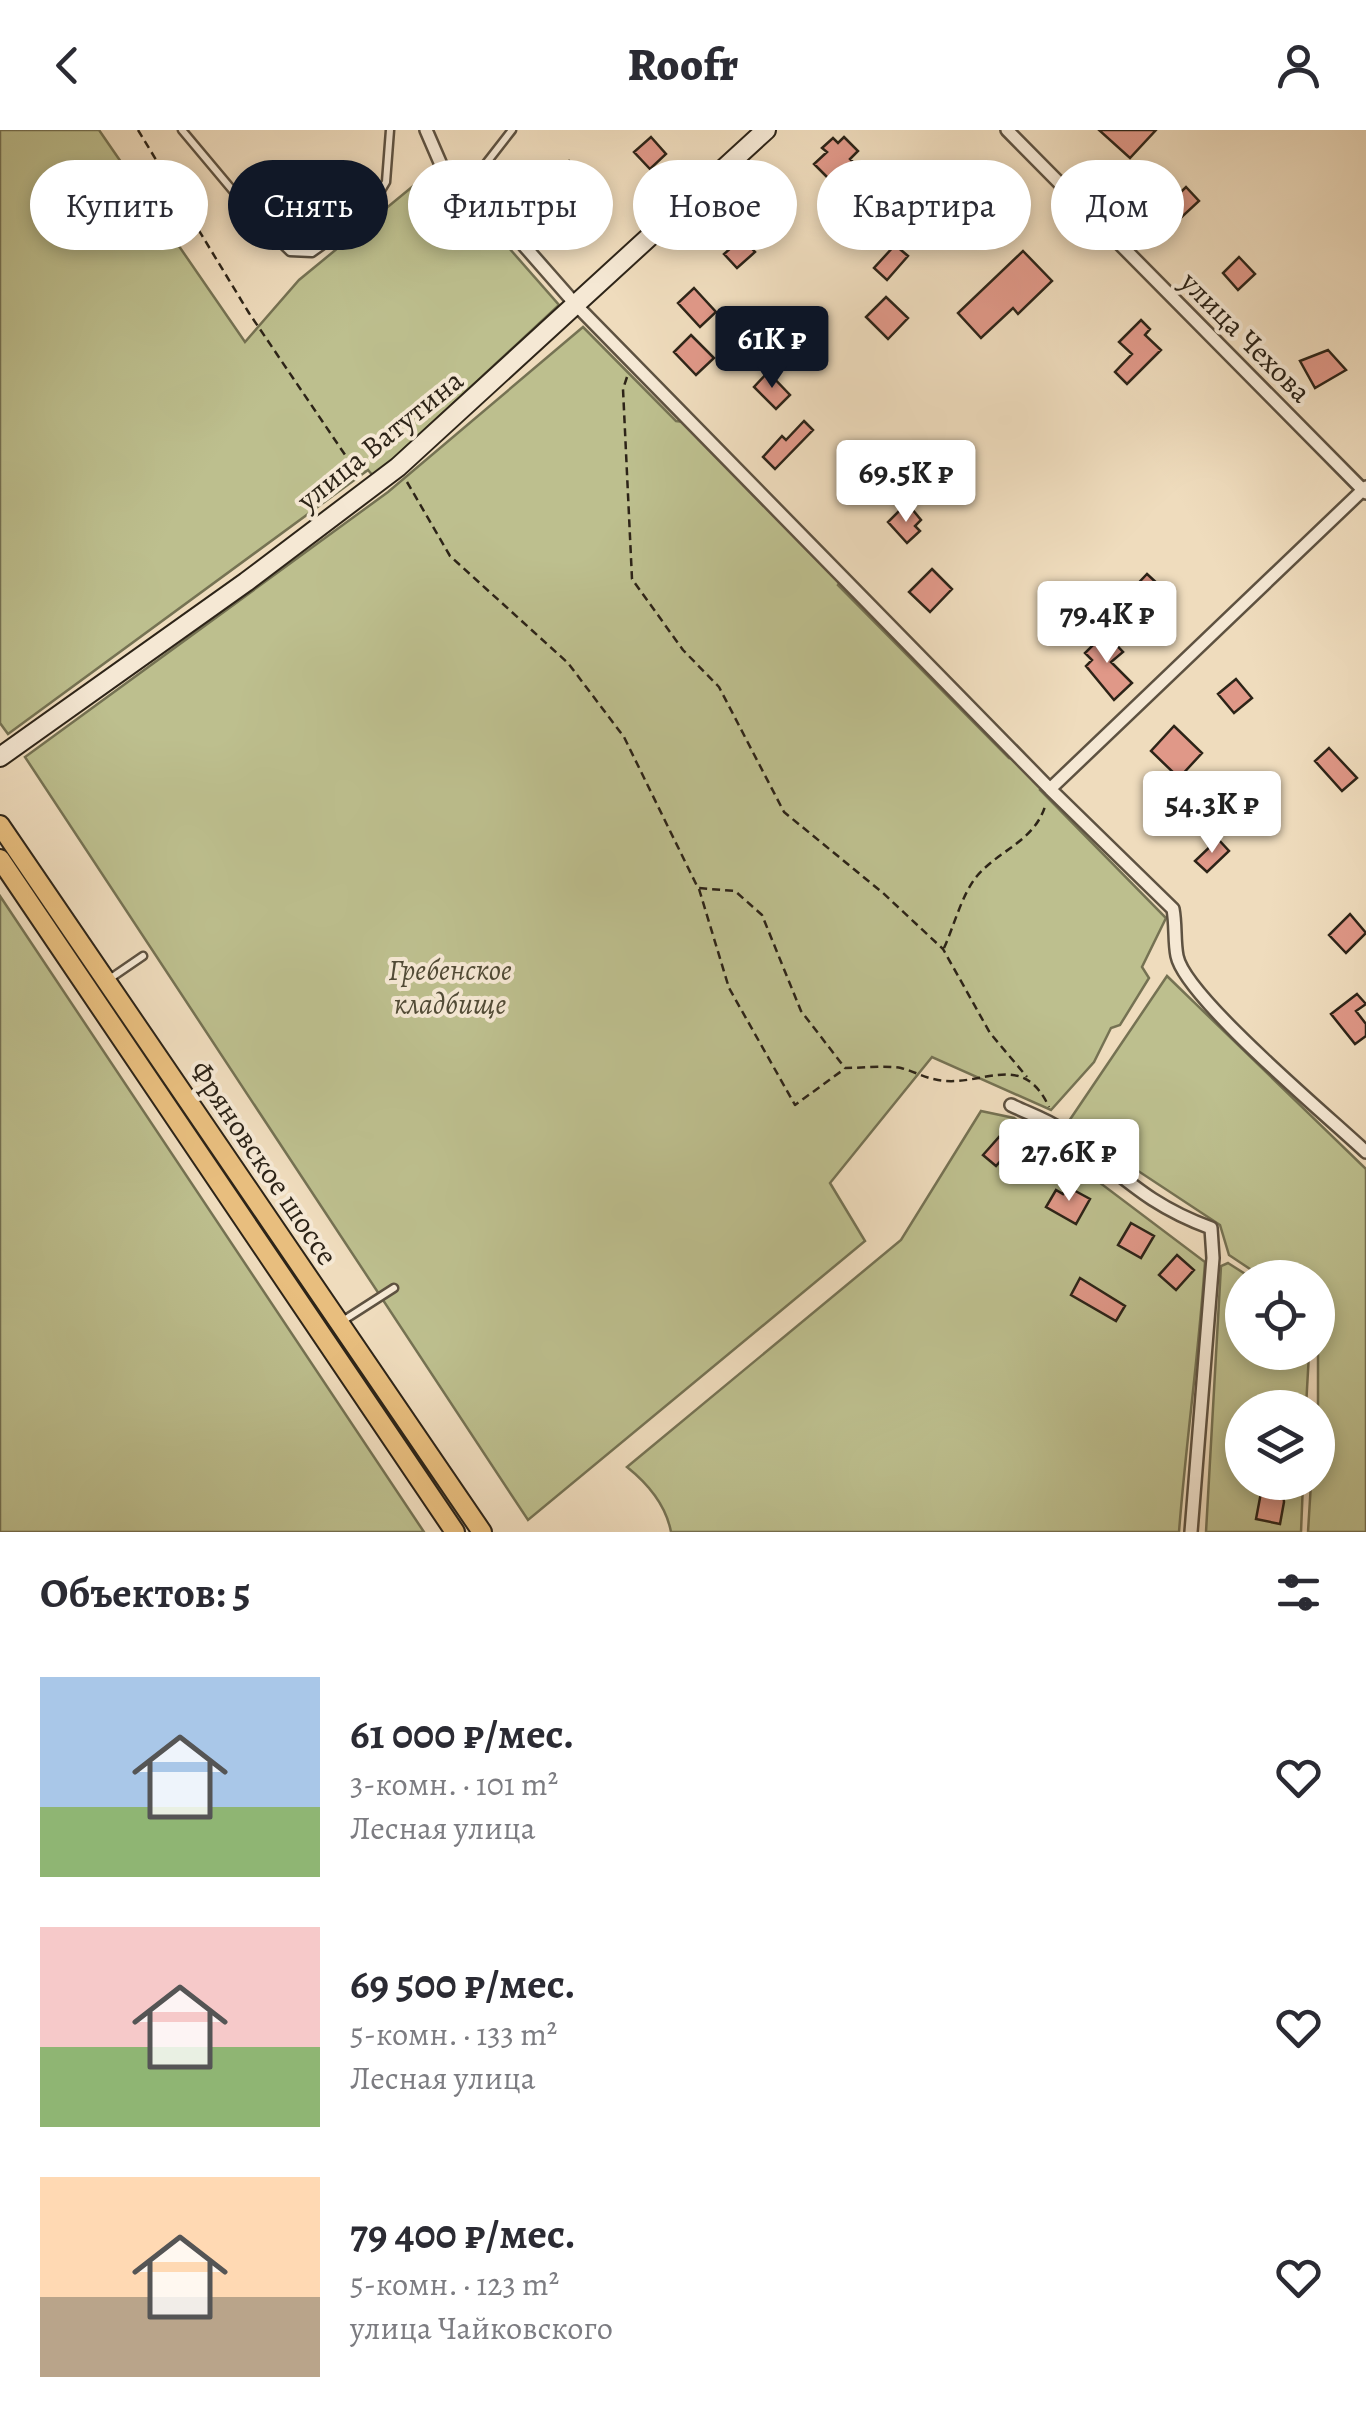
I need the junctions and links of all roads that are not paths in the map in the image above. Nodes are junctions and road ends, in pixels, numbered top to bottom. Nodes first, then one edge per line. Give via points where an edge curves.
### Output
1 (182, 130) edge
2 (390, 130) edge
3 (426, 130) edge
4 (512, 130) edge
5 (766, 130) edge
6 (1007, 130) edge
7 (439, 160) edge
8 (489, 160) edge
9 (528, 250) edge
10 (577, 306) junction
11 (1365, 490) edge
12 (0, 757) edge
13 (1050, 789) junction
14 (0, 825) edge
15 (0, 859) edge
16 (143, 956) dead end
17 (107, 981) junction
18 (1010, 1105) dead end
19 (1366, 1152) edge
20 (394, 1288) dead end
21 (340, 1323) junction
22 (455, 1532) edge
23 (482, 1532) edge
24 (1191, 1532) edge

1 - 2 lane via 290,252 312,253 368,214 386,182
3 - 7 street
4 - 8 lane
5 - 10 street, улица Ватутина
6 - 11 street, улица Чехова
9 - 10 street
10 - 12 street, улица Ватутина via 398,467
10 - 13 street
11 - 13 street
13 - 19 street via 1173,909 1177,956 1198,996
14 - 17 main road, Фряновское шоссе
15 - 22 main road, Фряновское шоссе
16 - 17 lane
17 - 21 main road, Фряновское шоссе
18 - 24 street via 1059,1128 1137,1192 1212,1228
20 - 21 lane
21 - 23 main road, Фряновское шоссе

